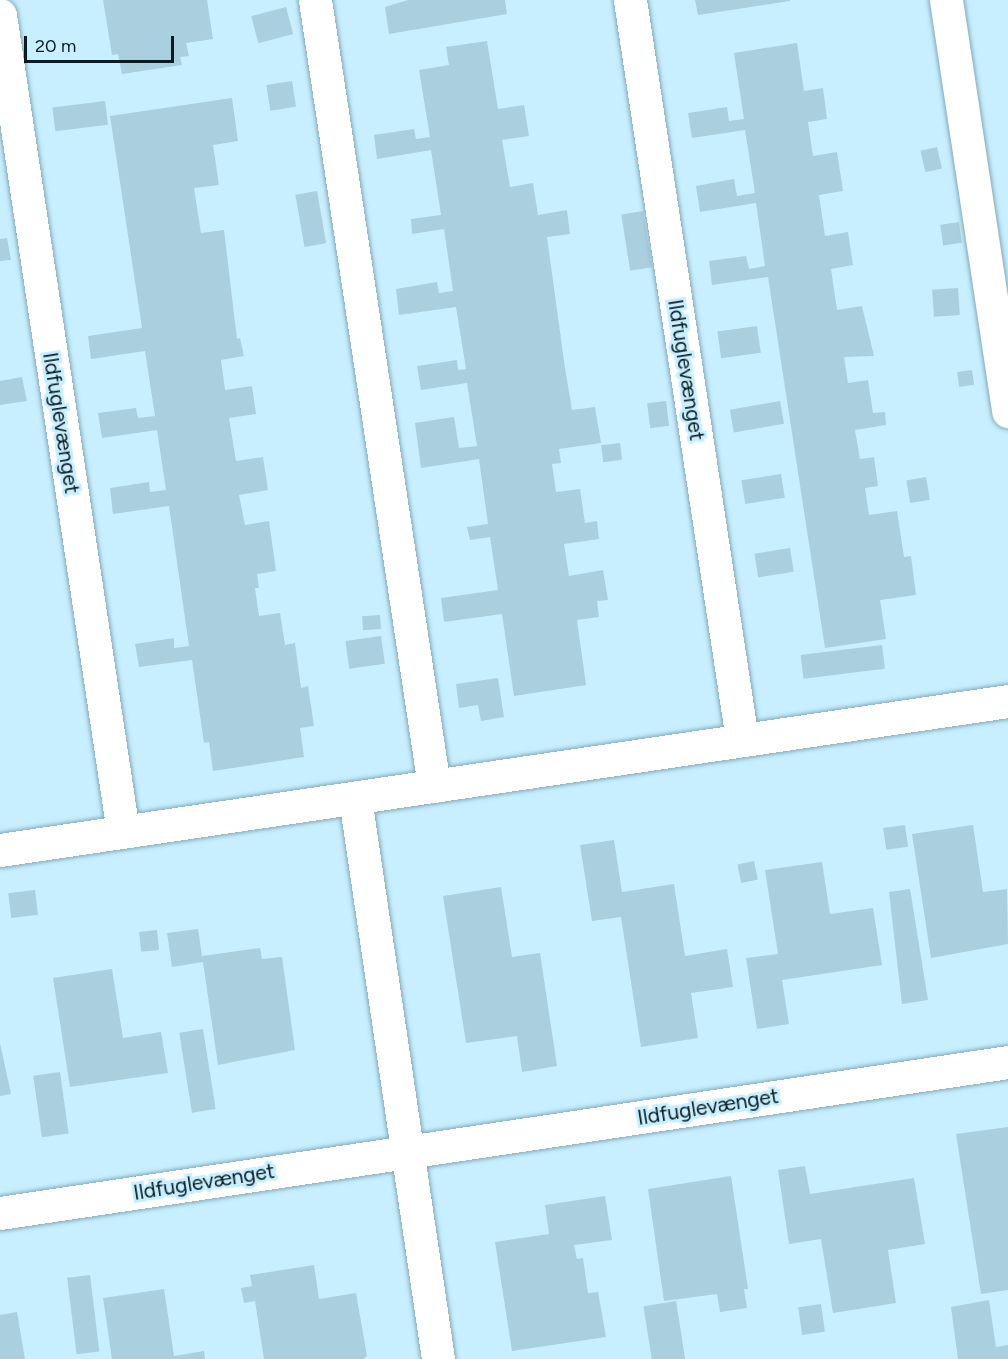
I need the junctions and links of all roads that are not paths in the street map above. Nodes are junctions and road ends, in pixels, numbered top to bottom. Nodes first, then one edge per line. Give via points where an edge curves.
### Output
1 (315, 0) edge
2 (630, 0) edge
3 (946, 0) edge
4 (0, 15) edge
5 (1008, 411) edge
6 (1008, 701) edge
7 (742, 740) junction
8 (434, 786) junction
9 (355, 798) junction
10 (123, 832) junction
11 (0, 850) edge
12 (1008, 1062) edge
13 (407, 1152) junction
14 (0, 1213) edge
15 (438, 1359) edge

1 - 8 street
2 - 7 street, Ildfuglevænget
3 - 5 street
4 - 10 street, Ildfuglevænget
6 - 7 street
7 - 8 street
8 - 9 street
9 - 10 street
9 - 13 street
10 - 11 street
12 - 13 street, Ildfuglevænget
13 - 14 street, Ildfuglevænget
13 - 15 street

